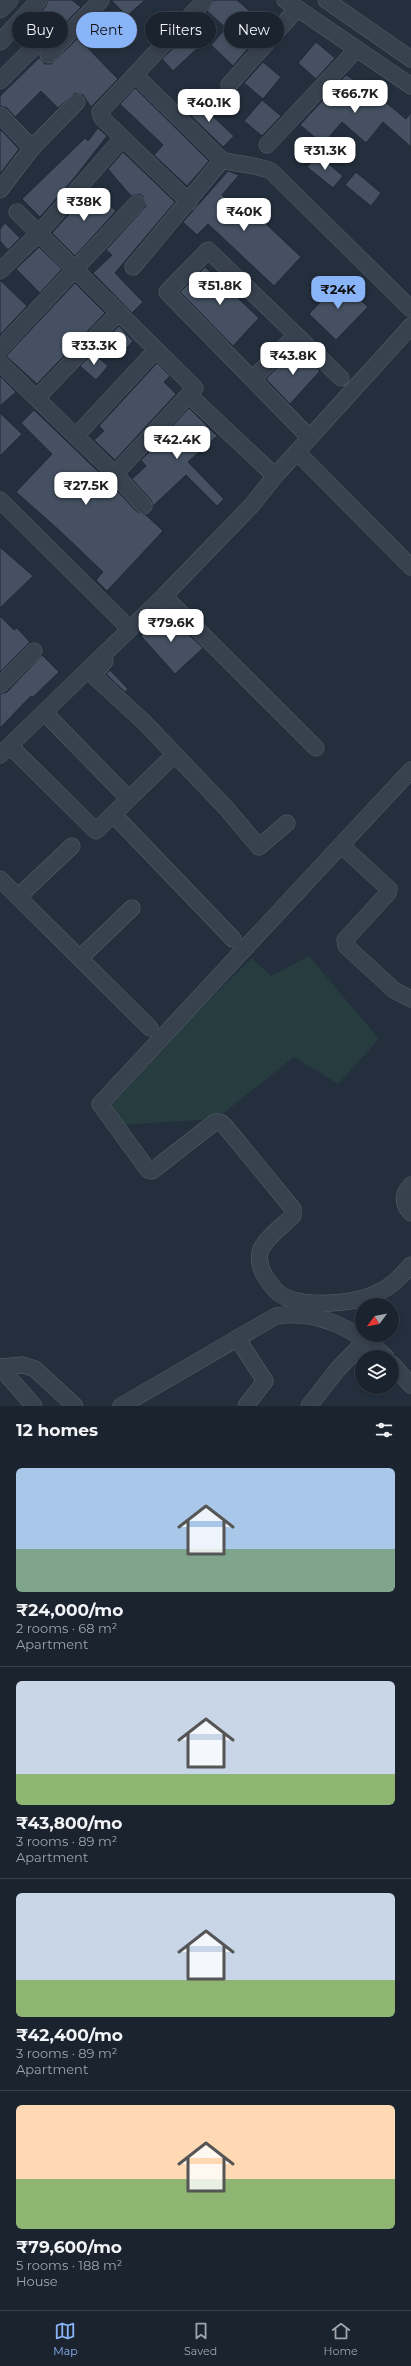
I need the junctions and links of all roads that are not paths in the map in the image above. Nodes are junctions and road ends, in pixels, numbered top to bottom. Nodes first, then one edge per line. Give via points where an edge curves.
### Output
1 (10, 0) edge
2 (39, 0) edge
3 (101, 0) edge
4 (205, 0) edge
5 (326, 0) edge
6 (291, 4) edge
7 (0, 10) edge
8 (0, 42) edge
9 (33, 48) edge
10 (357, 49) junction
11 (48, 55) dead end
12 (411, 59) edge
13 (135, 75) junction
14 (0, 81) edge
15 (229, 85) dead end
16 (411, 86) edge
17 (77, 102) dead end
18 (0, 115) edge
19 (120, 141) dead end
20 (267, 145) dead end
21 (32, 148) junction
22 (222, 160) junction
23 (0, 190) edge
24 (189, 202) junction
25 (137, 203) dead end
26 (16, 212) dead end
27 (38, 234) junction
28 (133, 267) dead end
29 (0, 271) edge
30 (75, 271) junction
31 (411, 309) edge
32 (118, 313) junction
33 (411, 326) edge
34 (296, 334) junction
35 (0, 349) edge
36 (156, 350) junction
37 (0, 363) edge
38 (341, 378) dead end
39 (253, 379) junction
40 (189, 396) junction
41 (37, 398) junction
42 (76, 436) junction
43 (310, 438) junction
44 (297, 452) junction
45 (115, 474) junction
46 (275, 476) junction
47 (0, 500) edge
48 (144, 506) dead end
49 (411, 567) edge
50 (164, 596) junction
51 (131, 632) junction
52 (34, 651) dead end
53 (0, 685) edge
54 (45, 713) junction
55 (316, 748) dead end
56 (5, 751) edge
57 (174, 755) junction
58 (411, 770) edge
59 (129, 799) junction
60 (114, 815) junction
61 (287, 823) dead end
62 (341, 845) junction
63 (72, 846) dead end
64 (0, 879) edge
65 (18, 898) junction
66 (132, 908) dead end
67 (233, 939) dead end
68 (80, 958) junction
69 (411, 999) edge
70 (150, 1028) dead end
71 (411, 1185) edge
72 (411, 1213) edge
73 (411, 1265) edge
74 (355, 1335) edge
75 (237, 1338) junction
76 (364, 1342) edge
77 (368, 1342) edge
78 (378, 1350) edge
79 (0, 1367) edge
80 (399, 1372) edge
81 (411, 1385) edge
82 (34, 1406) edge
83 (75, 1406) edge
84 (122, 1406) edge
85 (246, 1406) edge
86 (309, 1406) edge

1 - 7 street
2 - 8 street
3 - 11 street
4 - 13 street
5 - 12 street
6 - 10 street
6 - 15 street
9 - 14 street
10 - 16 street
10 - 20 street
13 - 22 street
13 - 24 street via 106,105 100,115
17 - 21 street
18 - 21 street
19 - 27 street
21 - 23 street
22 - 24 street
22 - 31 street via 250,164 272,171
24 - 28 street
25 - 30 street
26 - 27 street
27 - 29 street
27 - 30 street
30 - 32 street
30 - 35 street
32 - 36 street
32 - 41 street
33 - 43 street
34 - 38 street
34 - 39 street
34 - 39 street via 208,250 168,292
36 - 40 street via 195,388
36 - 42 street
37 - 41 street
39 - 43 street
40 - 45 street
40 - 46 street
41 - 42 street
42 - 45 street
43 - 44 street
44 - 46 street
44 - 49 street
45 - 48 street
46 - 50 street via 252,505
47 - 51 street
50 - 51 street
50 - 55 street
51 - 54 street
51 - 57 street via 94,673 96,678 144,722
52 - 53 street
54 - 56 street
54 - 59 street
56 - 60 street via 93,831 98,830
57 - 59 street
57 - 61 street via 227,809 258,847
58 - 62 street
59 - 60 street
60 - 67 street
62 - 69 street via 389,889 345,940 346,946 394,990
62 - 73 street via 100,1104 148,1170 152,1171 215,1122 225,1126 293,1209 293,1216 261,1250 259,1263 264,1274 280,1294 310,1302 338,1303 361,1299 389,1286
63 - 65 street
64 - 65 street
65 - 68 street
66 - 68 street
68 - 70 street
71 - 72 street via 404,1194 404,1202
74 - 75 street via 314,1316 297,1313 276,1316
75 - 84 street
75 - 85 street via 265,1381
76 - 86 street via 337,1370
77 - 78 street
79 - 82 street
79 - 83 street via 29,1366
80 - 81 street

